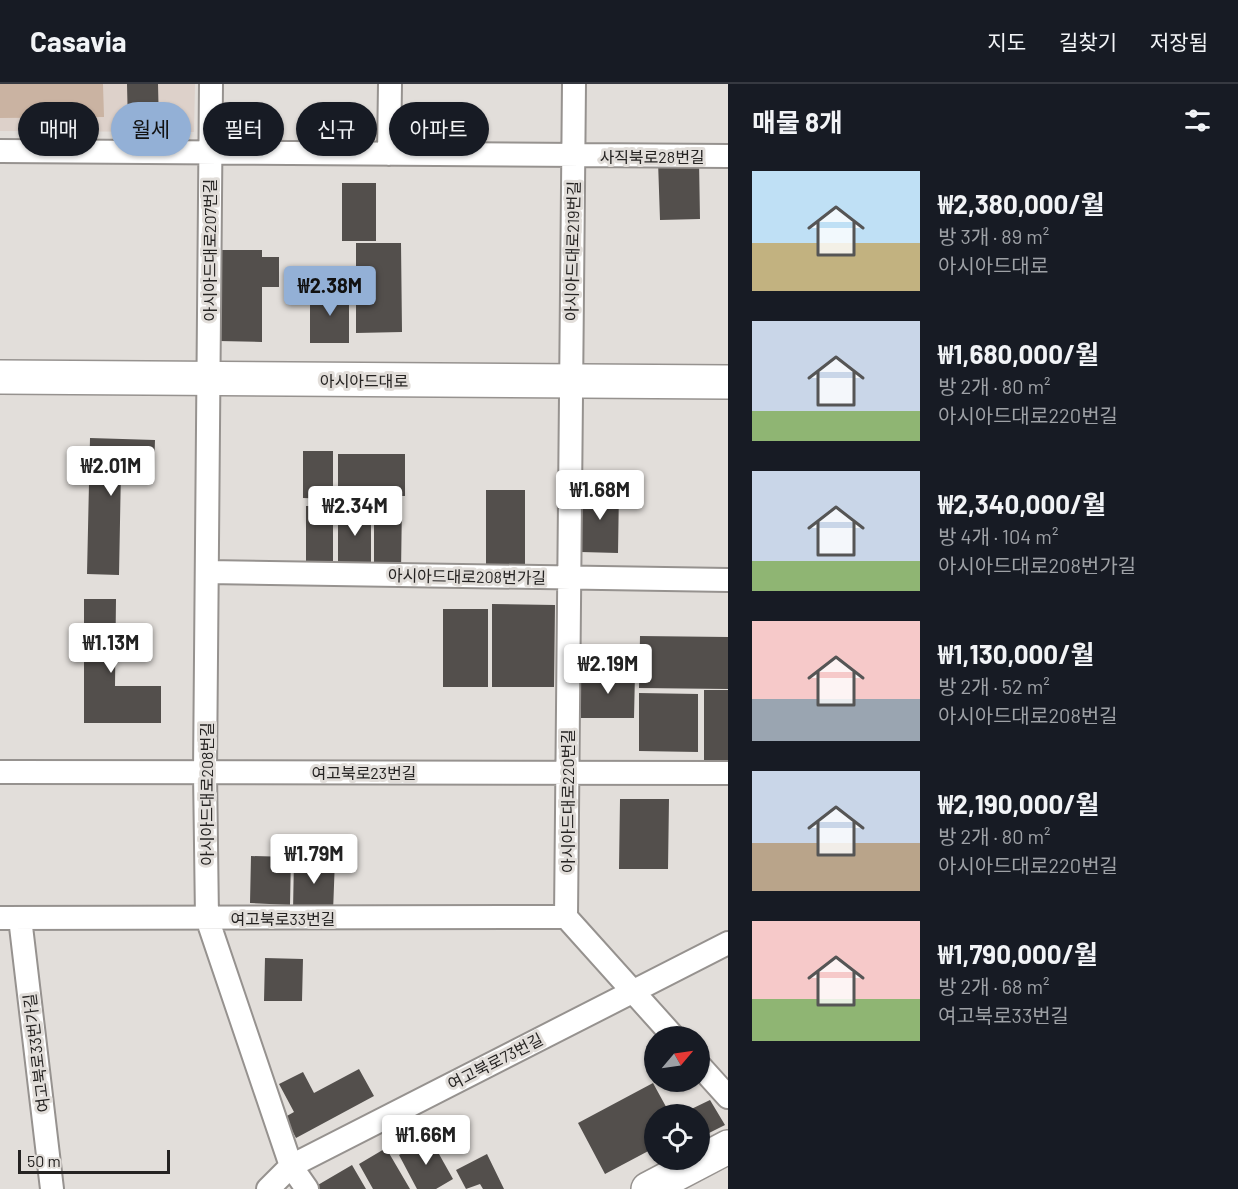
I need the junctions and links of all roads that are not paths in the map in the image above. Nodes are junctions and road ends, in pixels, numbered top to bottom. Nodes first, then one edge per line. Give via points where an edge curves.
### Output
1 (211, 84) edge
2 (390, 84) edge
3 (574, 84) edge
4 (211, 102) edge
5 (390, 102) edge
6 (0, 151) edge
7 (203, 153) edge
8 (284, 153) edge
9 (389, 154) edge
10 (489, 155) edge
11 (573, 155) junction
12 (210, 156) edge
13 (728, 156) edge
14 (0, 377) edge
15 (208, 380) junction
16 (570, 381) junction
17 (728, 382) edge
18 (207, 572) junction
19 (569, 577) junction
20 (728, 580) edge
21 (0, 772) edge
22 (205, 772) junction
23 (567, 773) junction
24 (728, 773) edge
25 (566, 917) junction
26 (10, 918) edge
27 (207, 918) junction
28 (728, 943) edge
29 (632, 991) junction
30 (664, 1026) edge
31 (710, 1077) edge
32 (728, 1097) edge
33 (728, 1147) edge
34 (291, 1166) junction
35 (52, 1189) edge
36 (268, 1189) edge
37 (307, 1189) edge
38 (648, 1189) edge

1 - 4 street, 아시아드대로207번길
2 - 5 street
3 - 11 street, 아시아드대로219번길
6 - 7 street, 사직북로28번길
8 - 9 street, 사직북로28번길
10 - 11 street, 사직북로28번길
11 - 13 street, 사직북로28번길
11 - 16 street, 아시아드대로219번길
12 - 15 street, 아시아드대로207번길
14 - 15 main road, 아시아드대로
15 - 16 main road, 아시아드대로
15 - 18 street, 아시아드대로208번길
16 - 17 main road, 아시아드대로
16 - 19 street, 아시아드대로220번길
18 - 19 street, 아시아드대로208번가길
18 - 22 street, 아시아드대로208번길
19 - 20 street, 아시아드대로208번가길
19 - 23 street, 아시아드대로220번길
21 - 22 street, 여고북로23번길
22 - 23 street, 여고북로23번길
22 - 27 street, 아시아드대로208번길
23 - 24 street, 여고북로23번길
23 - 25 street, 아시아드대로220번길
25 - 27 street, 여고북로33번길
25 - 29 street
26 - 27 street, 여고북로33번길
26 - 35 street, 여고북로33번가길
27 - 34 street, 아시아드대로208번길
28 - 29 street, 여고북로73번길
29 - 30 street
29 - 34 street, 여고북로73번길
31 - 32 street
33 - 38 main road
34 - 36 street, 여고북로73번길
34 - 37 street, 아시아드대로208번길

